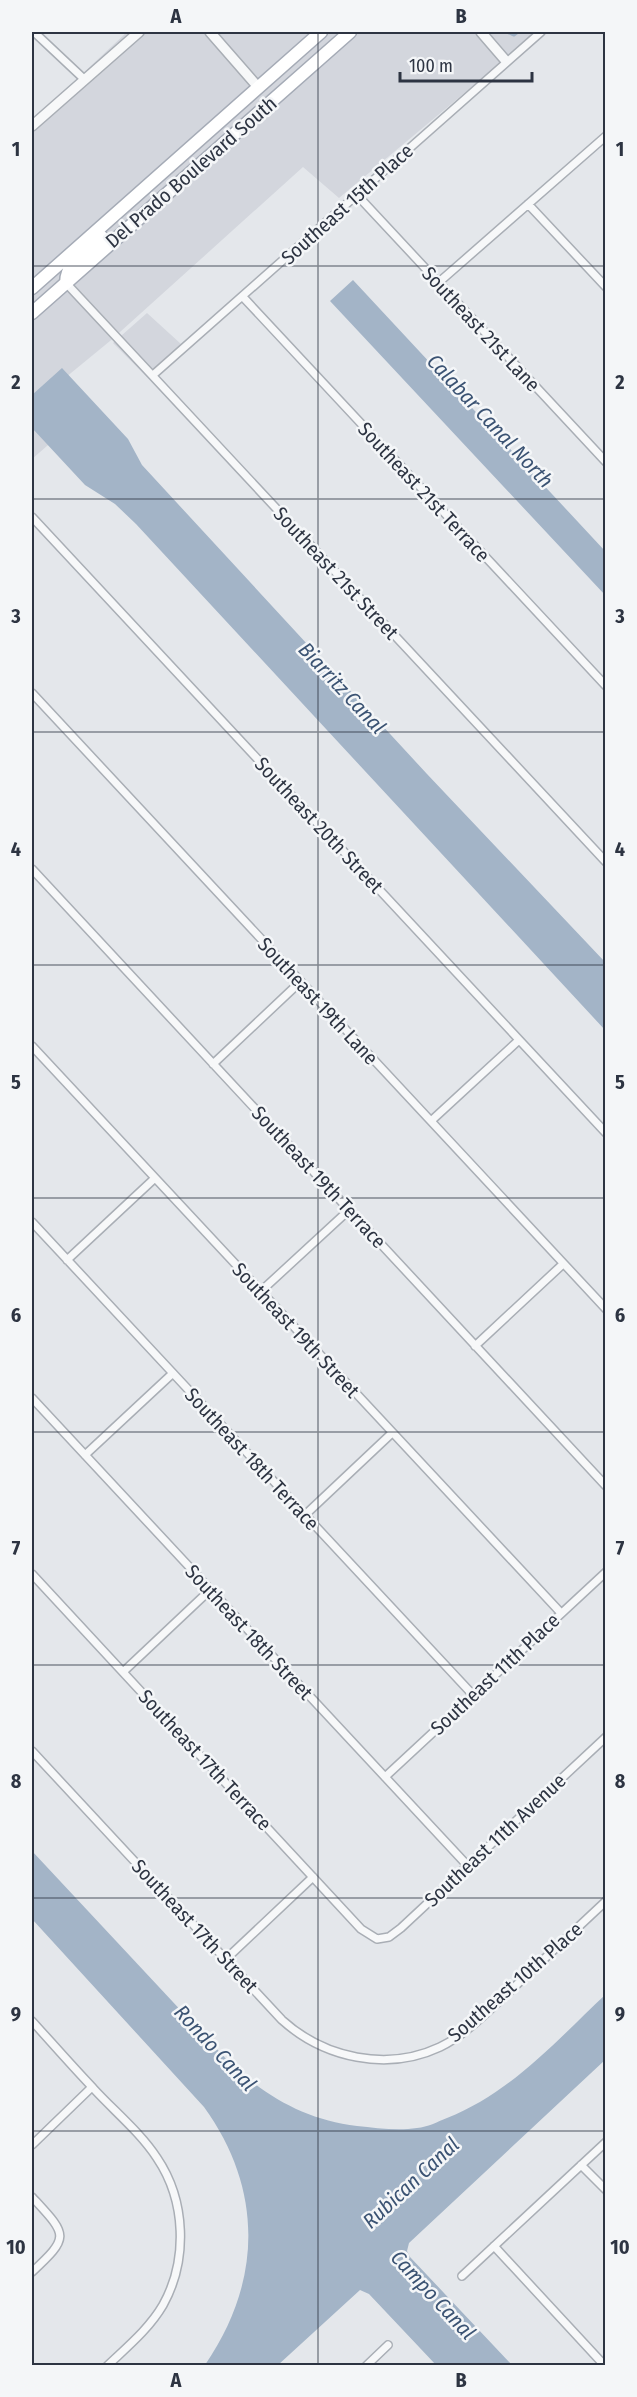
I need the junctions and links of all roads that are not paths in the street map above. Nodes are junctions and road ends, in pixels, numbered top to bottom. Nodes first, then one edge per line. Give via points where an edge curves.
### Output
1 (34, 32) edge
2 (139, 32) edge
3 (210, 32) edge
4 (321, 32) edge
5 (351, 32) edge
6 (481, 32) edge
7 (541, 32) edge
8 (506, 61) junction
9 (84, 79) junction
10 (258, 87) junction
11 (32, 126) edge
12 (606, 136) edge
13 (201, 163) junction
14 (357, 195) junction
15 (125, 204) junction
16 (528, 204) junction
17 (66, 283) junction
18 (438, 283) junction
19 (606, 287) edge
20 (32, 288) edge
21 (243, 297) junction
22 (32, 313) edge
23 (153, 375) junction
24 (606, 462) edge
25 (32, 518) edge
26 (606, 686) edge
27 (32, 693) edge
28 (606, 862) edge
29 (32, 869) edge
30 (300, 982) junction
31 (519, 1040) junction
32 (32, 1046) edge
33 (213, 1064) junction
34 (431, 1121) junction
35 (606, 1133) edge
36 (155, 1178) junction
37 (349, 1210) junction
38 (32, 1222) edge
39 (67, 1260) junction
40 (563, 1263) junction
41 (260, 1292) junction
42 (606, 1309) edge
43 (475, 1346) junction
44 (172, 1374) junction
45 (32, 1398) edge
46 (392, 1433) junction
47 (85, 1455) junction
48 (606, 1486) edge
49 (305, 1515) junction
50 (606, 1572) edge
51 (32, 1574) edge
52 (210, 1590) junction
53 (561, 1613) junction
54 (123, 1672) junction
55 (473, 1695) junction
56 (606, 1737) edge
57 (599, 1743) junction
58 (606, 1750) edge
59 (32, 1751) edge
60 (385, 1777) junction
61 (467, 1865) junction
62 (313, 1877) junction
63 (606, 1901) edge
64 (382, 1939) joint
65 (226, 1959) junction
66 (32, 2021) edge
67 (383, 2060) joint
68 (92, 2087) junction
69 (606, 2142) edge
70 (32, 2145) edge
71 (581, 2165) junction
72 (606, 2190) edge
73 (32, 2197) edge
74 (494, 2246) junction
75 (32, 2272) edge
76 (462, 2276) dead end
77 (388, 2345) dead end
78 (107, 2366) edge
79 (366, 2366) edge
80 (605, 2366) edge

1 - 9 street
2 - 9 street
3 - 10 street
4 - 10 main road, Del Prado Boulevard South
5 - 13 main road, Del Prado Boulevard South
6 - 8 street
7 - 8 street, Southeast 15th Place
8 - 14 street, Southeast 15th Place
9 - 11 street
10 - 13 main road via 251,109 219,137
10 - 15 main road, Del Prado Boulevard South
12 - 16 street
13 - 17 main road, Del Prado Boulevard South
14 - 18 street, Southeast 21st Lane
14 - 21 street, Southeast 15th Place
15 - 17 main road via 110,228 70,266
15 - 20 main road, Del Prado Boulevard South
16 - 18 street
16 - 19 street
17 - 22 main road, Del Prado Boulevard South
17 - 23 street, Southeast 21st Street
18 - 24 street, Southeast 21st Lane
21 - 23 street, Southeast 15th Place
21 - 26 street, Southeast 21st Terrace
23 - 28 street, Southeast 21st Street
25 - 31 street, Southeast 20th Street
27 - 30 street, Southeast 19th Lane
29 - 33 street, Southeast 19th Terrace
30 - 33 street
30 - 34 street, Southeast 19th Lane
31 - 34 street
31 - 35 street, Southeast 20th Street
32 - 36 street, Southeast 19th Street
33 - 37 street, Southeast 19th Terrace
34 - 40 street, Southeast 19th Lane
36 - 39 street
36 - 41 street, Southeast 19th Street
37 - 41 street
37 - 43 street, Southeast 19th Terrace
38 - 39 street, Southeast 18th Terrace
39 - 44 street, Southeast 18th Terrace
40 - 42 street, Southeast 19th Lane
40 - 43 street
41 - 46 street, Southeast 19th Street
43 - 48 street, Southeast 19th Terrace
44 - 47 street
44 - 49 street, Southeast 18th Terrace
45 - 47 street, Southeast 18th Street
46 - 49 street
46 - 53 street, Southeast 19th Street
47 - 52 street, Southeast 18th Street
49 - 55 street, Southeast 18th Terrace
50 - 53 street, Southeast 11th Place
51 - 54 street, Southeast 17th Terrace
52 - 54 street
52 - 60 street, Southeast 18th Street
53 - 55 street, Southeast 11th Place
54 - 62 street, Southeast 17th Terrace
55 - 60 street, Southeast 11th Place
56 - 57 street, Southeast 11th Avenue
57 - 58 street
57 - 61 street, Southeast 11th Avenue
59 - 65 street, Southeast 17th Street
60 - 61 street, Southeast 18th Street
61 - 64 street, Southeast 11th Avenue via 401,1928
62 - 64 street, Southeast 17th Terrace via 366,1933
62 - 65 street
63 - 67 street, Southeast 10th Place via 453,2040 424,2053
65 - 67 street, Southeast 17th Street via 282,2020 307,2039 348,2056
66 - 68 street
68 - 70 street
68 - 78 street via 163,2168 175,2198 181,2233 176,2274 162,2306 139,2336
69 - 71 street
71 - 72 street
71 - 74 street
73 - 75 street via 60,2234 54,2252
74 - 76 street
74 - 80 street
77 - 79 street

